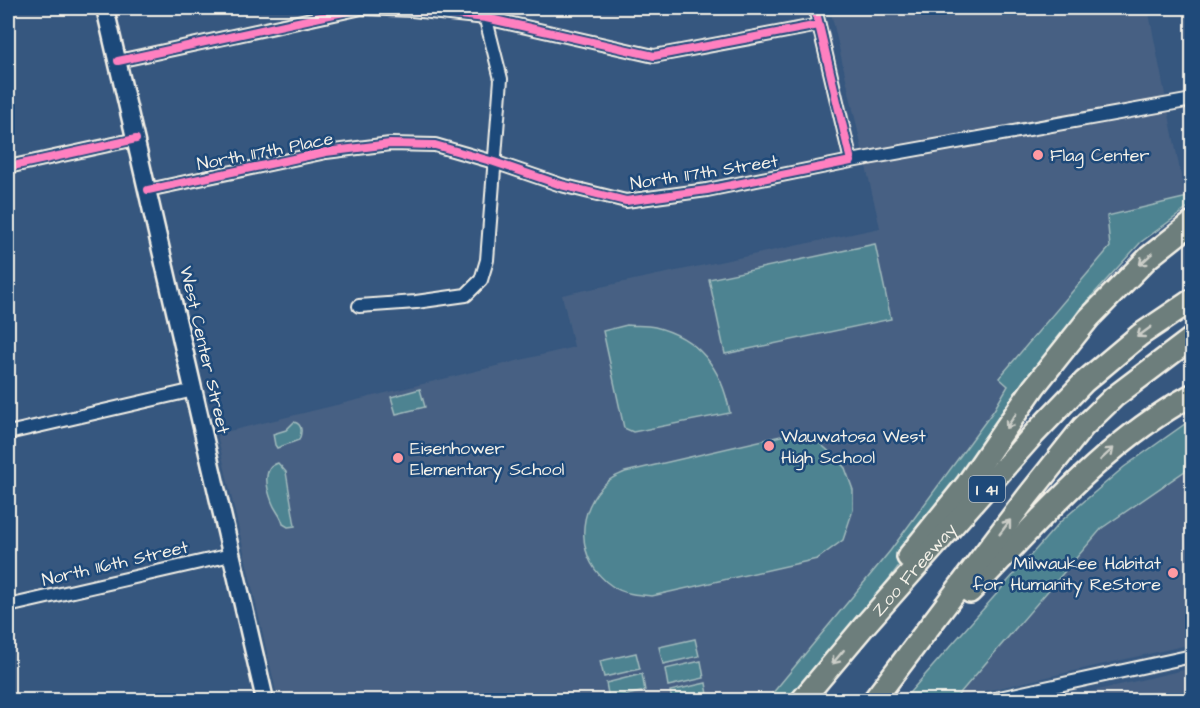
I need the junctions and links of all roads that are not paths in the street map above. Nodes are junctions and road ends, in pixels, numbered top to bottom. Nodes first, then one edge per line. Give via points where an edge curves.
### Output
1 (105, 8) edge
2 (814, 8) edge
3 (484, 13) edge
4 (819, 25) junction
5 (118, 61) junction
6 (1192, 100) edge
7 (136, 139) junction
8 (851, 161) junction
9 (494, 162) junction
10 (8, 167) edge
11 (148, 190) junction
12 (1192, 223) edge
13 (1192, 300) edge
14 (359, 306) dead end
15 (1192, 338) edge
16 (194, 390) junction
17 (1192, 395) edge
18 (8, 433) edge
19 (231, 555) junction
20 (8, 606) edge
21 (865, 625) junction
22 (1192, 656) edge
23 (908, 658) junction
24 (265, 700) edge
25 (802, 700) edge
26 (874, 700) edge
27 (990, 700) edge

1 - 5 street, West Center Street
2 - 4 street
3 - 4 street via 654,56
3 - 5 street via 362,8
3 - 9 street via 501,79
4 - 8 street
5 - 7 street, West Center Street
6 - 8 street, North 117th Street
7 - 10 street
7 - 11 street, West Center Street
8 - 9 street, North 117th Street via 707,190 626,201 561,185
9 - 11 street, North 117th Place via 435,145 390,144 326,152
9 - 14 street via 487,260 481,280 466,295
11 - 16 street, West Center Street
12 -> 21 highway via 1142,263 1089,318 1034,387 967,484 896,572
13 -> 21 highway, Zoo Freeway / I 41 via 1140,335 1084,382
23 -> 15 highway, I 41 via 1083,427 1114,397
16 - 18 street
16 - 19 street, West Center Street
23 -> 17 highway via 1094,466 1136,430
19 - 20 street, North 116th Street
19 - 24 street, West Center Street
21 -> 25 highway, Zoo Freeway / I 41
22 - 27 street
23 - 26 highway, I 41

